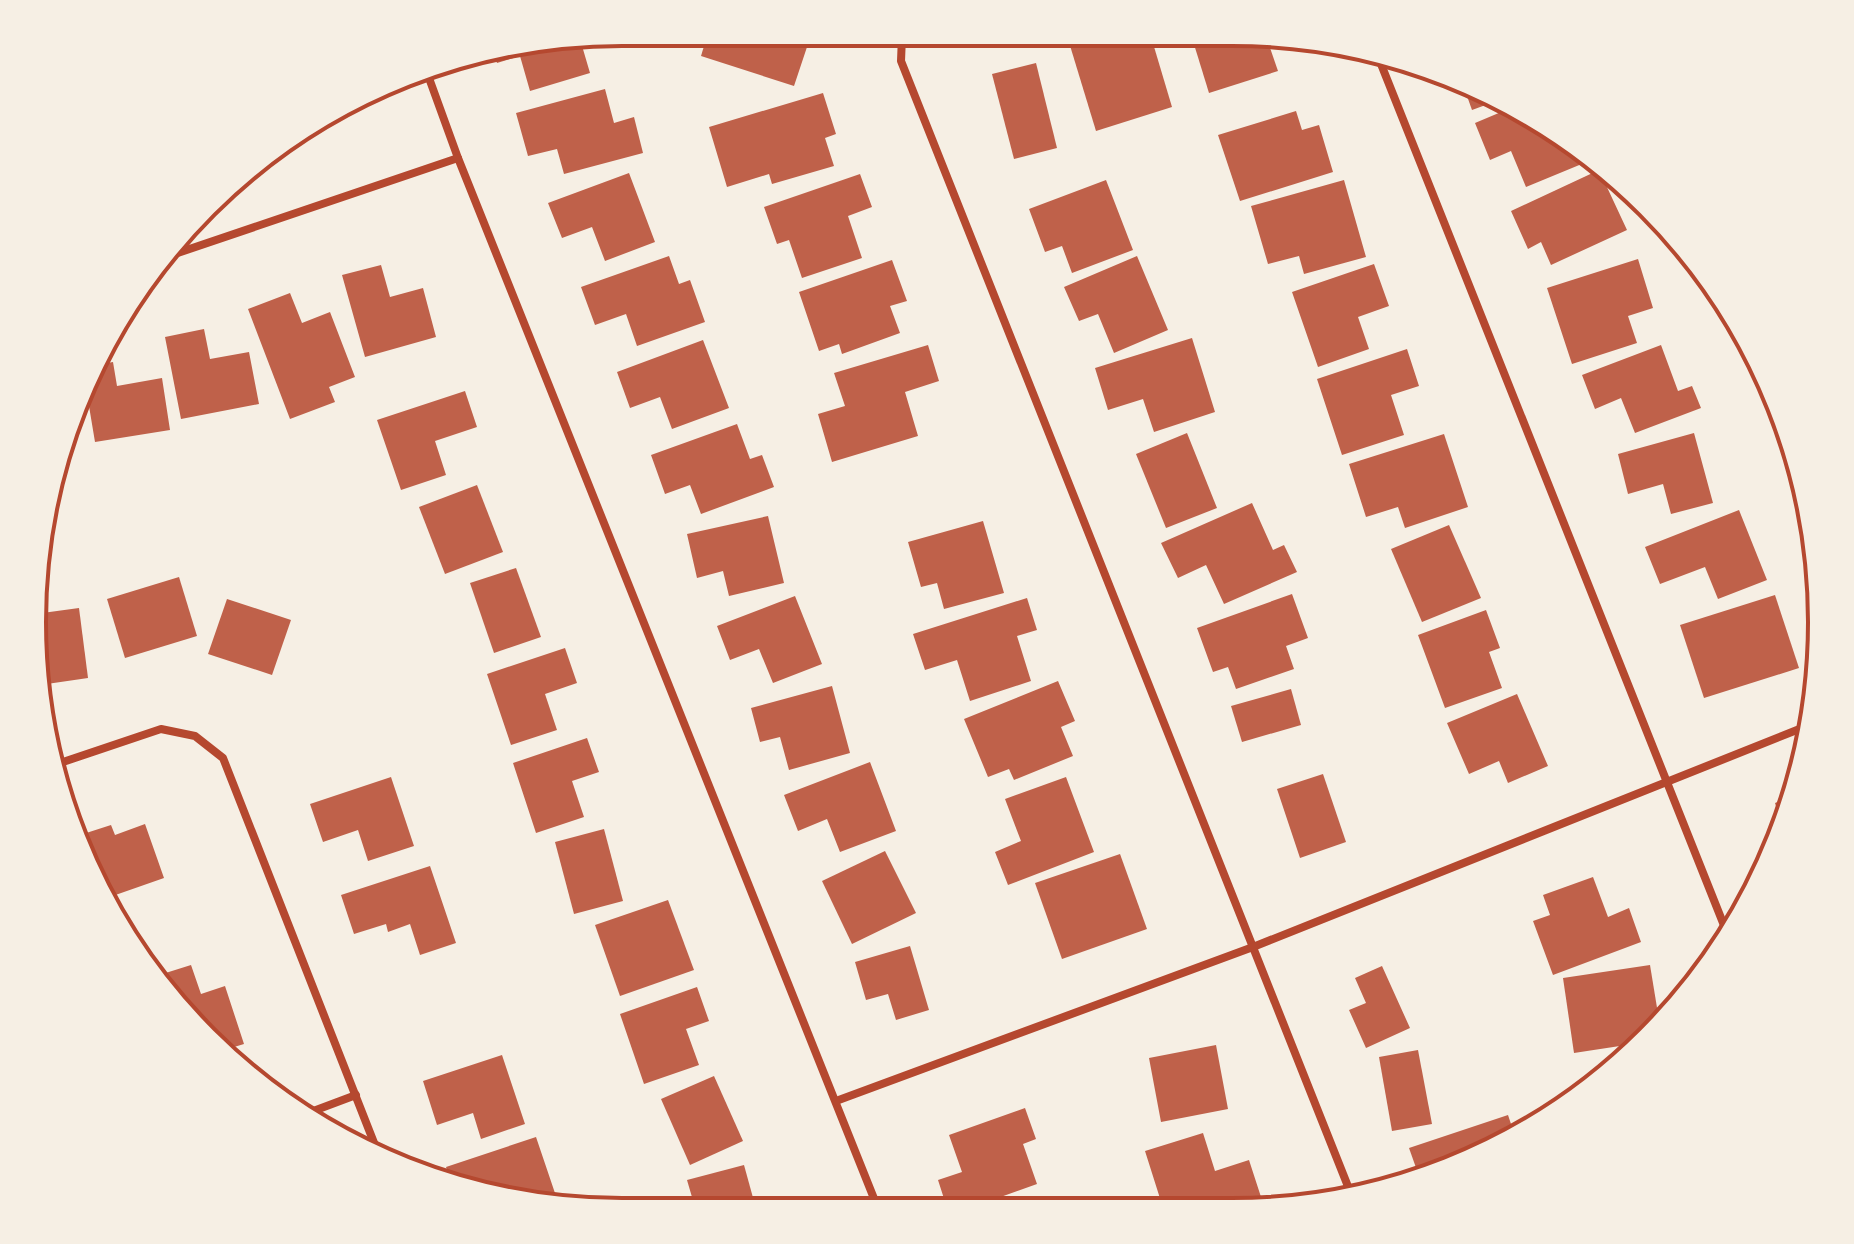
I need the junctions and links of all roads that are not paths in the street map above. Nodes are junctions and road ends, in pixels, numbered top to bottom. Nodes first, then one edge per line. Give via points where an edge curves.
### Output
1 (902, 46) edge
2 (1382, 66) edge
3 (430, 80) edge
4 (458, 158) junction
5 (181, 252) edge
6 (1798, 730) edge
7 (64, 762) edge
8 (1667, 783) junction
9 (1723, 923) edge
10 (1253, 947) junction
11 (356, 1095) junction
12 (836, 1101) junction
13 (316, 1110) edge
14 (374, 1142) edge
15 (1348, 1186) edge
16 (874, 1198) edge

1 - 10 street via 901,61
2 - 8 street
3 - 4 street
4 - 5 street
4 - 12 street
6 - 8 street
7 - 11 street via 161,729 195,736 223,758
8 - 9 street
8 - 10 street
10 - 12 street
10 - 15 street
11 - 13 street
11 - 14 street
12 - 16 street

